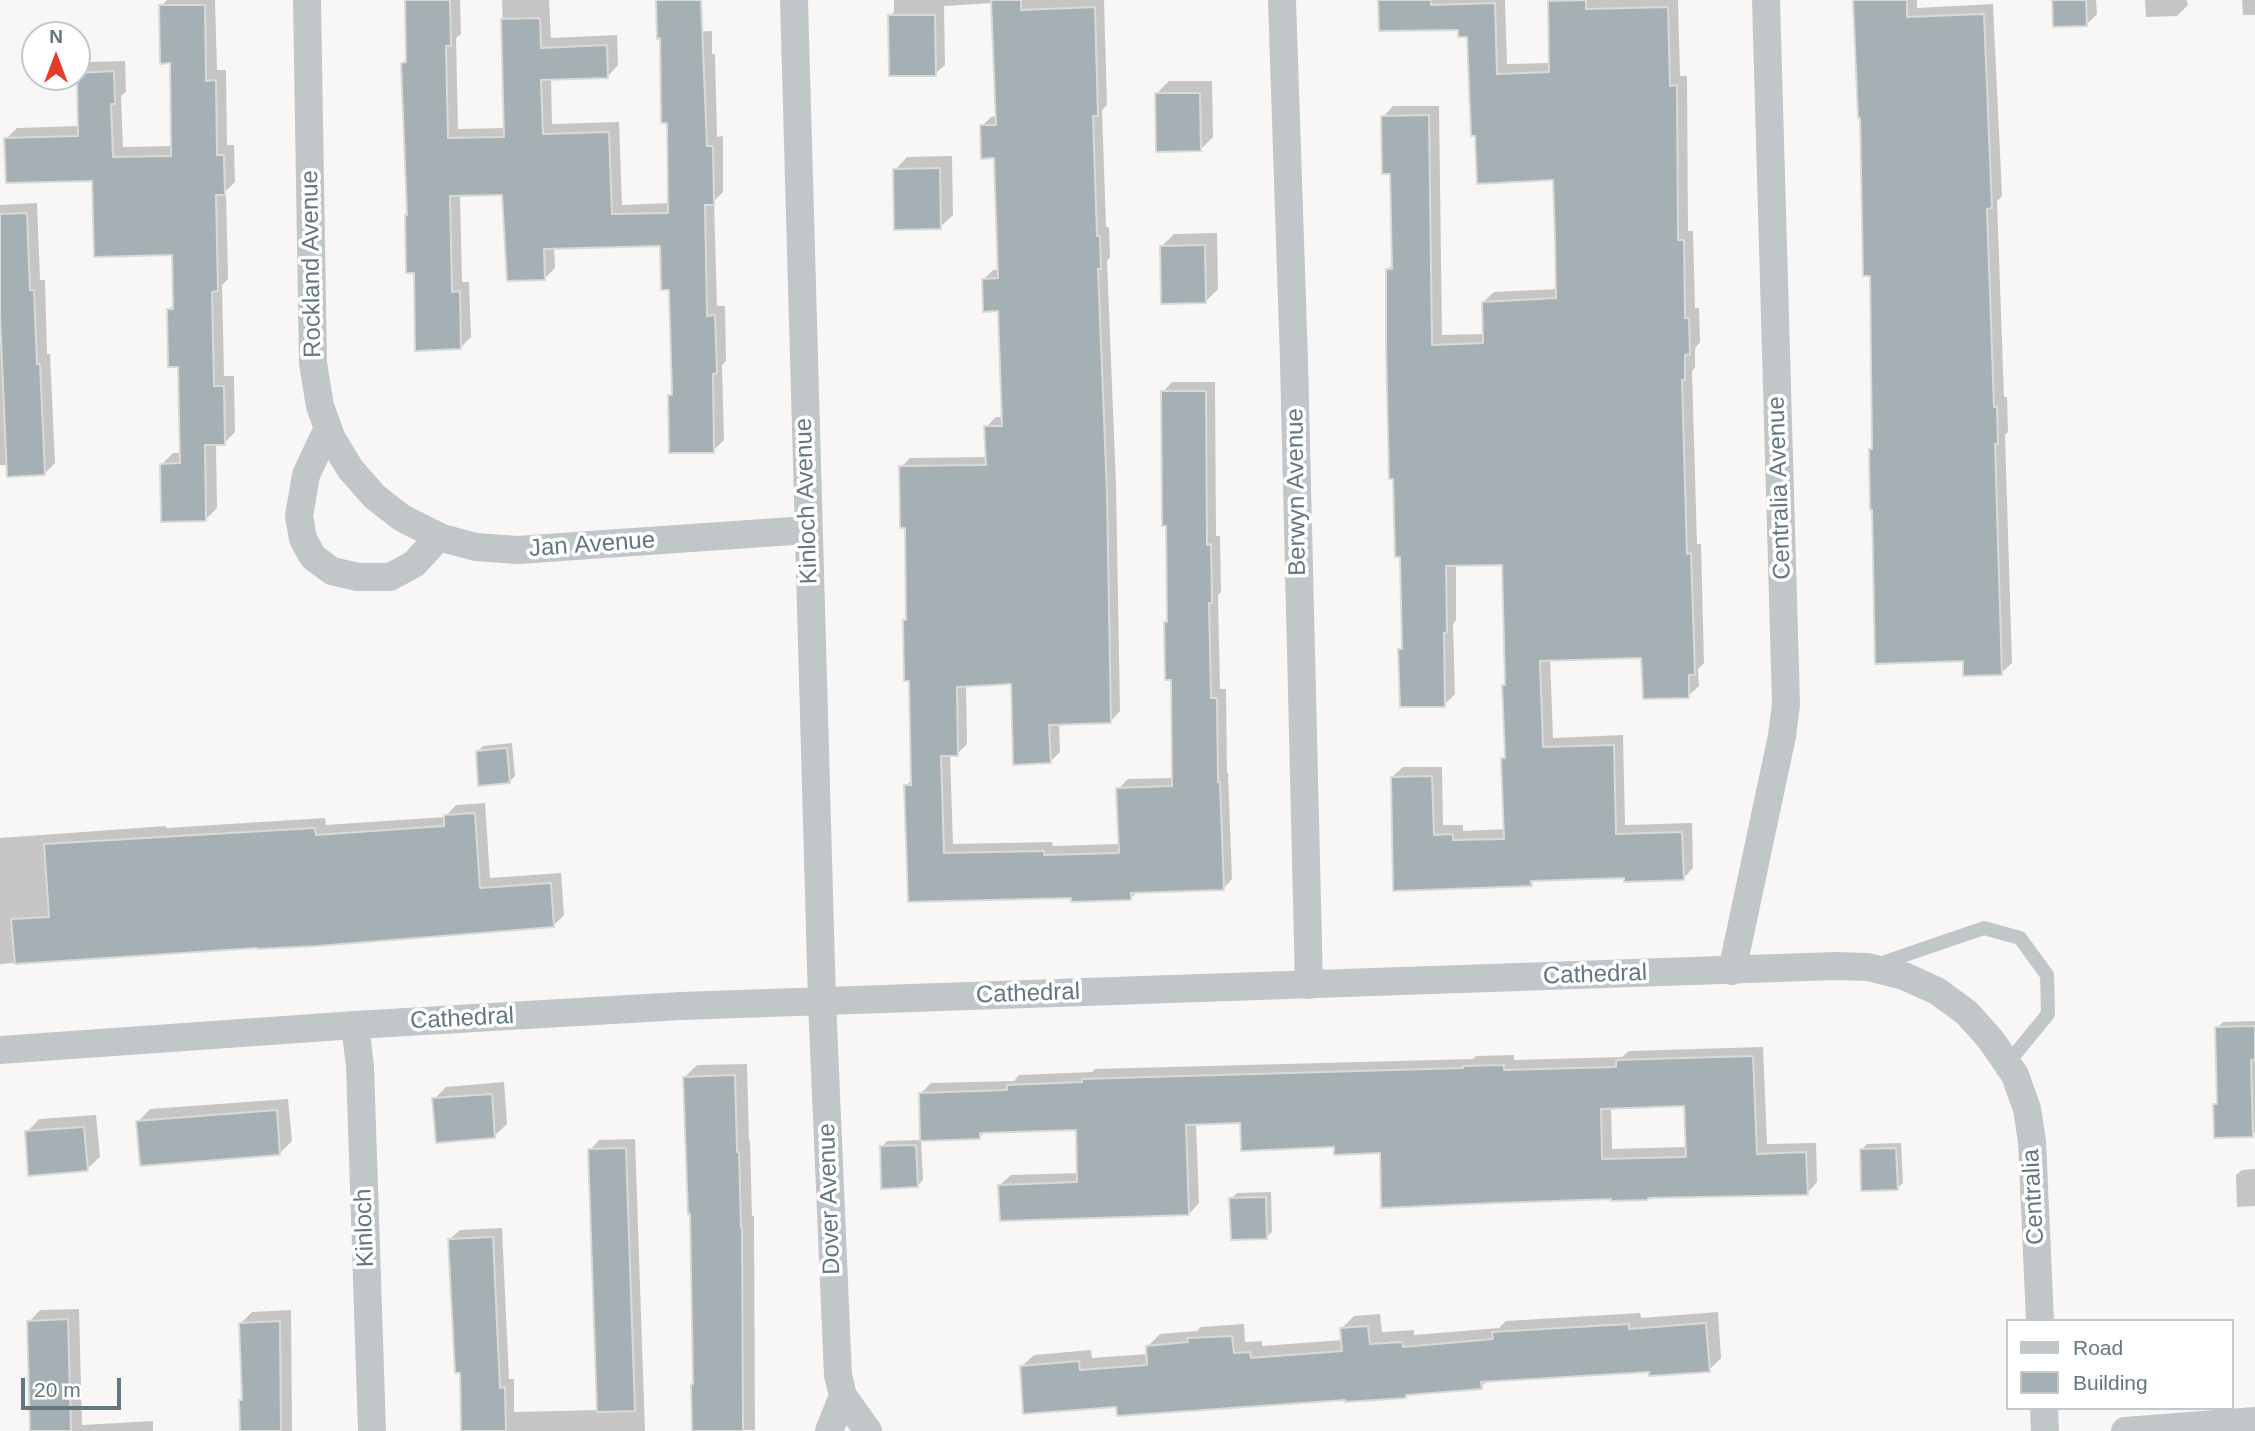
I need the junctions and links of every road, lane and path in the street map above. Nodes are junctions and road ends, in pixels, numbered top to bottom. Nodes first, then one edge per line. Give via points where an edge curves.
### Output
1 (307, 0) edge
2 (794, 0) edge
3 (1282, 0) edge
4 (1766, 0) edge
5 (328, 428) junction
6 (387, 506) joint
7 (807, 530) junction
8 (439, 537) junction
9 (1868, 967) junction
10 (1732, 971) junction
11 (1309, 985) junction
12 (822, 1001) junction
13 (355, 1025) junction
14 (0, 1050) edge
15 (2011, 1070) junction
16 (2040, 1319) edge
17 (843, 1396) junction
18 (2044, 1410) edge
19 (2255, 1421) edge
20 (372, 1431) edge
21 (829, 1431) edge
22 (868, 1431) edge
23 (2045, 1431) edge
24 (2125, 1431) edge

1 - 5 street, Rockland Avenue via 313,363
2 - 7 street, Kinloch Avenue
3 - 11 street, Berwyn Avenue
4 - 10 street, Centralia Avenue via 1786,704
5 - 6 street, Rockland Avenue via 351,470
5 - 8 street via 306,475 299,516 303,539 313,557 332,571 390,577 414,565
6 - 8 street, Jan Avenue
7 - 8 street, Jan Avenue via 518,550 476,547
7 - 12 street, Kinloch Avenue
9 - 10 street, Cathedral
9 - 15 street, Cathedral via 1937,991 1967,1013
9 - 15 lane via 1984,928 2020,938 2047,975 2048,1014
10 - 11 street, Cathedral
11 - 12 street, Cathedral
12 - 13 street, Cathedral
12 - 17 street, Dover Avenue via 838,1375
13 - 14 street, Cathedral
13 - 20 street, Kinloch
15 - 16 street, Centralia via 2027,1109 2032,1141
17 - 21 street
17 - 22 street, Dover Avenue
18 - 23 street
19 - 24 street

